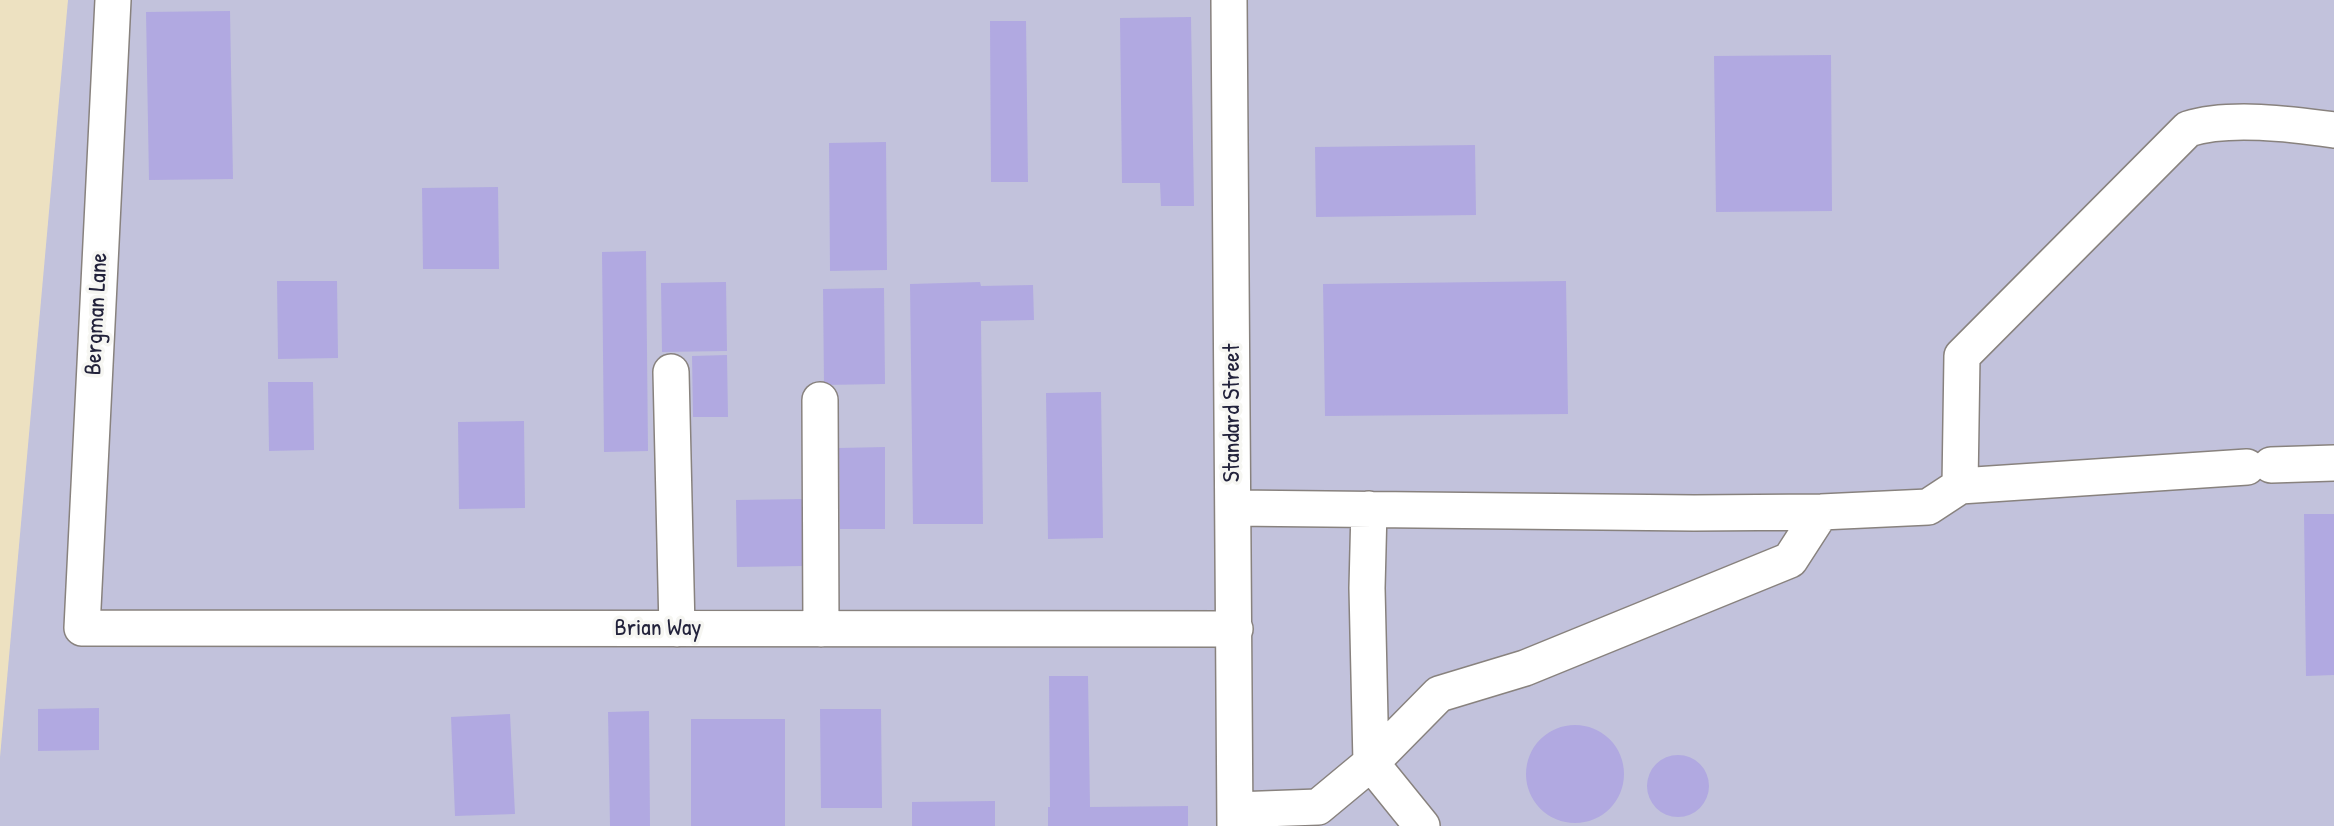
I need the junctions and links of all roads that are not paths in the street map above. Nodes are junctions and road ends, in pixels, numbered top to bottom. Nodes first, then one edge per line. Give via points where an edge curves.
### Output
1 (113, 0) edge
2 (1229, 0) edge
3 (2334, 130) edge
4 (671, 372) dead end
5 (820, 400) dead end
6 (2334, 463) edge
7 (1960, 486) junction
8 (1234, 508) junction
9 (1369, 509) junction
10 (1821, 512) junction
11 (82, 628) joint
12 (677, 629) junction
13 (821, 629) junction
14 (1235, 629) junction
15 (1371, 763) junction
16 (1235, 818) edge
17 (1422, 826) edge

1 - 11 street, Bergman Lane
2 - 8 street, Standard Street
3 - 7 street via 2292,124 2205,123 2188,129 1962,356
4 - 12 street
5 - 13 street
6 - 7 street
7 - 10 street via 1928,507
8 - 9 street
8 - 14 street, Standard Street
9 - 10 street
9 - 15 street
10 - 15 street via 1790,560 1525,668 1439,694
11 - 12 street, Brian Way
12 - 13 street, Brian Way
13 - 14 street, Brian Way
14 - 16 street, Standard Street
15 - 16 street via 1318,807
15 - 17 street

